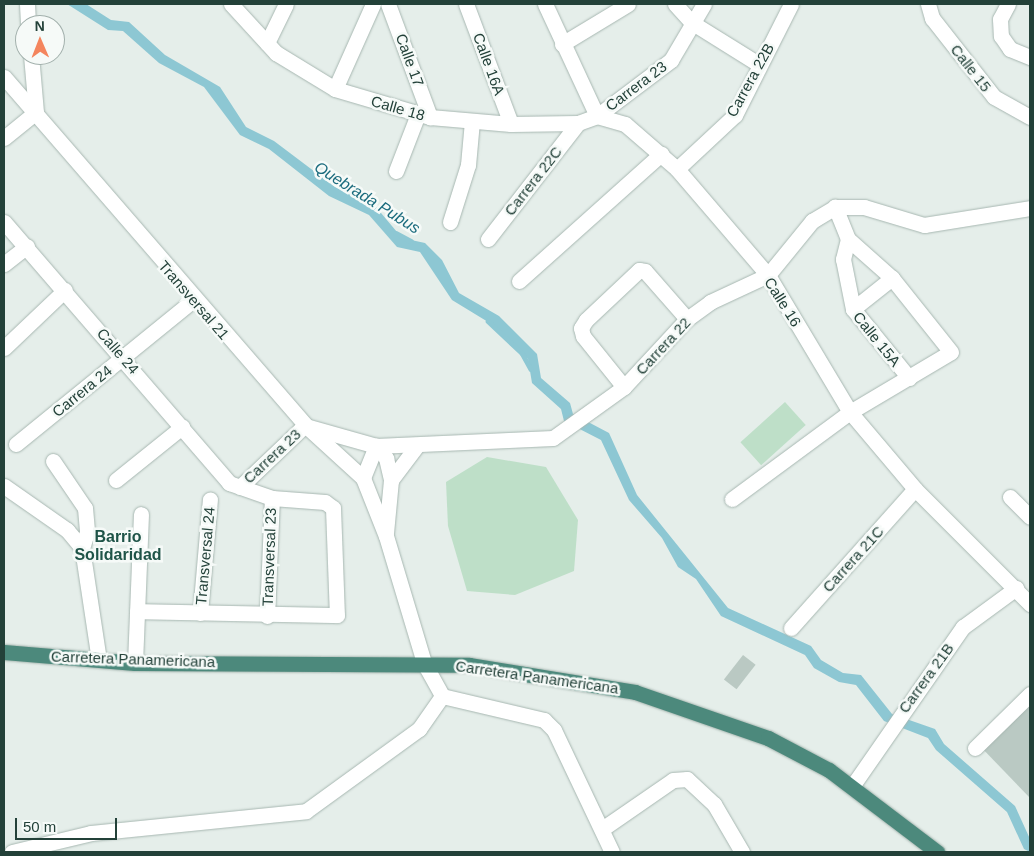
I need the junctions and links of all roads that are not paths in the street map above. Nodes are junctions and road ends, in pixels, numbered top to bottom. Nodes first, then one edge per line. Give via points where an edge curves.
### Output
1 (231, 4) edge
2 (286, 4) edge
3 (373, 4) edge
4 (388, 4) edge
5 (466, 4) edge
6 (545, 4) edge
7 (628, 4) edge
8 (675, 4) edge
9 (704, 4) edge
10 (791, 4) edge
11 (928, 4) edge
12 (1008, 4) edge
13 (691, 22) junction
14 (267, 43) junction
15 (562, 44) junction
16 (1030, 57) edge
17 (32, 65) edge
18 (760, 65) junction
19 (4, 77) edge
20 (335, 89) junction
21 (36, 112) junction
22 (424, 115) junction
23 (597, 116) junction
24 (1030, 117) edge
25 (472, 120) junction
26 (578, 122) junction
27 (511, 124) junction
28 (4, 138) edge
29 (661, 154) junction
30 (677, 169) junction
31 (396, 171) dead end
32 (835, 207) junction
33 (1030, 208) edge
34 (4, 222) edge
35 (450, 222) dead end
36 (488, 239) dead end
37 (848, 239) junction
38 (27, 246) junction
39 (4, 264) edge
40 (768, 275) junction
41 (892, 278) junction
42 (519, 281) dead end
43 (65, 290) junction
44 (193, 300) junction
45 (853, 309) junction
46 (687, 319) junction
47 (4, 348) edge
48 (124, 357) junction
49 (909, 378) junction
50 (624, 388) junction
51 (850, 412) junction
52 (305, 426) junction
53 (182, 427) junction
54 (16, 444) dead end
55 (376, 446) junction
56 (416, 447) junction
57 (53, 462) dead end
58 (363, 478) junction
59 (116, 480) dead end
60 (391, 480) junction
61 (234, 485) junction
62 (4, 486) edge
63 (915, 489) junction
64 (1010, 497) dead end
65 (272, 498) junction
66 (732, 498) dead end
67 (210, 499) dead end
68 (141, 514) dead end
69 (1030, 517) edge
70 (386, 536) junction
71 (82, 548) junction
72 (1016, 588) junction
73 (1030, 604) edge
74 (137, 611) junction
75 (200, 613) junction
76 (267, 616) junction
77 (791, 628) dead end
78 (4, 652) edge
79 (99, 660) junction
80 (135, 663) junction
81 (424, 663) junction
82 (1030, 694) edge
83 (442, 696) junction
84 (975, 748) dead end
85 (853, 785) junction
86 (602, 829) junction
87 (12, 852) edge
88 (612, 852) edge
89 (742, 852) edge
90 (937, 852) edge

1 - 14 street, Calle 18
2 - 14 street
3 - 20 street
4 - 22 street, Calle 17
5 - 27 street, Calle 16A
6 - 15 street
7 - 15 street
8 - 13 street
9 - 13 street, Carrera 23
10 - 18 street, Carrera 22B
11 - 24 street, Calle 15 via 932,18 994,98
12 - 16 street via 1000,19 1001,36 1010,49
13 - 18 street
13 - 23 street, Carrera 23 via 671,60
14 - 20 street, Calle 18
15 - 23 street
17 - 21 street
18 - 30 street, Carrera 22B via 735,115
19 - 21 street, Transversal 21
20 - 22 street, Calle 18
21 - 28 street
21 - 44 street, Transversal 21
22 - 25 street, Calle 18
22 - 31 street
23 - 26 street, Calle 18
23 - 29 street, Calle 16 via 625,124
25 - 27 street, Calle 18
25 - 35 street via 468,165
26 - 27 street, Calle 18
26 - 36 street, Carrera 22C
29 - 30 street, Calle 16
29 - 42 street
30 - 40 street, Calle 16
32 - 33 street via 864,208 924,225
32 - 37 street
32 - 40 street, Carrera 22 via 812,221
34 - 38 street, Calle 24
37 - 41 street
37 - 45 street, Calle 15A via 843,260
38 - 39 street
38 - 43 street, Calle 24
40 - 46 street, Carrera 22 via 710,302
40 - 51 street, Calle 16
41 - 45 street
41 - 49 street via 950,352
43 - 47 street
43 - 48 street, Calle 24
44 - 48 street, Carrera 24
44 - 52 street, Transversal 21
45 - 49 street, Calle 15A
46 - 50 street, Carrera 22
46 - 50 street via 645,271 639,270 586,320 581,328 583,336
48 - 53 street, Calle 24
48 - 54 street, Carrera 24
49 - 51 street
50 - 56 street, Carrera 22 via 595,412 552,438
51 - 63 street, Calle 16
51 - 66 street
52 - 55 street, Carrera 22
52 - 58 street, Transversal 21
52 - 61 street, Carrera 23
53 - 59 street
53 - 61 street, Calle 24
55 - 56 street, Carrera 22
55 - 58 street
55 - 60 street, Transversal 21 via 386,458
56 - 60 street
57 - 71 street via 85,508 87,532
58 - 70 street, Transversal 21
60 - 70 street, Transversal 21
61 - 65 street
62 - 71 street via 66,530
63 - 72 street, Calle 16
63 - 77 street, Carrera 21C
64 - 69 street
65 - 76 street, Transversal 23
65 - 76 street via 330,504 335,519 339,608 337,615 330,618
67 - 75 street, Transversal 24
68 - 74 street
70 - 81 street, Transversal 21
71 - 79 street
72 - 73 street, Calle 16
72 - 85 street, Carrera 21B via 964,627 911,697
74 - 75 street
74 - 80 street
75 - 76 street
78 - 79 highway, Carretera Panamericana
79 - 80 highway, Carretera Panamericana
80 - 81 highway, Carretera Panamericana
81 - 83 street, Transversal 21
81 - 85 highway, Carretera Panamericana via 469,665 635,692 768,738
82 - 84 street
83 - 86 street via 544,720 554,730
83 - 87 street via 419,729 306,811 91,833
85 - 90 highway, Carretera Panamericana
86 - 88 street
86 - 89 street via 674,780 687,779 714,804

